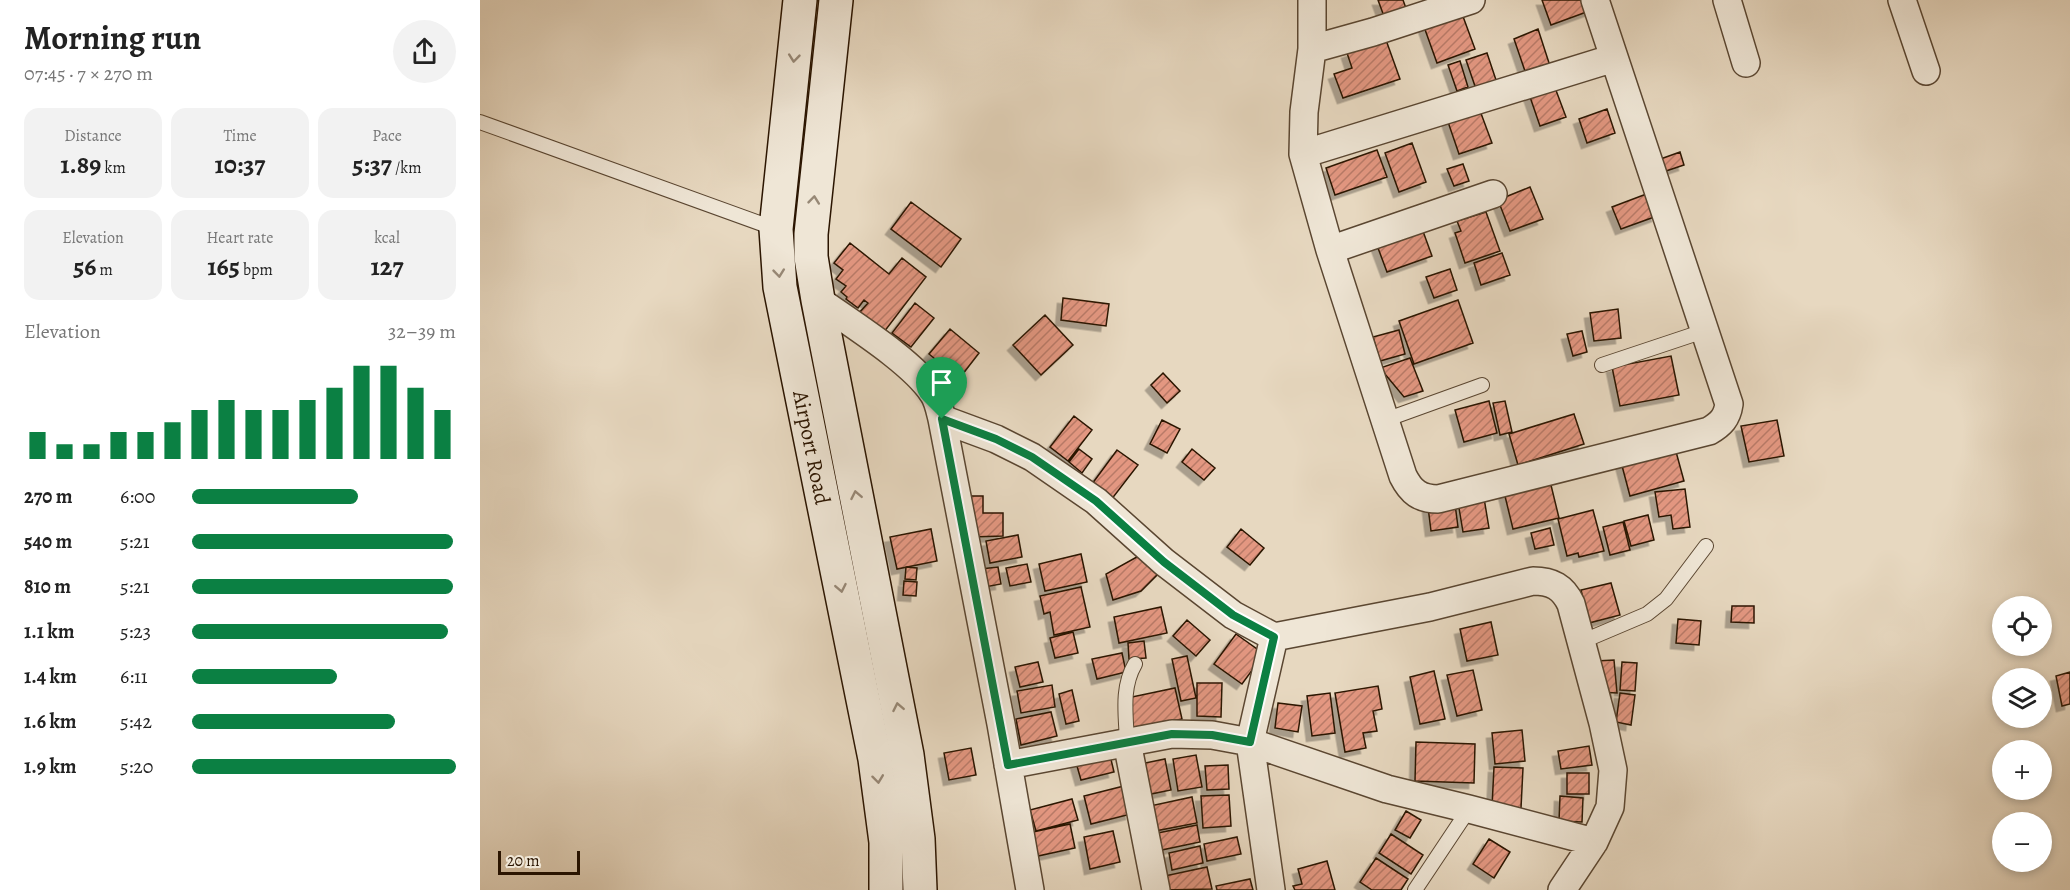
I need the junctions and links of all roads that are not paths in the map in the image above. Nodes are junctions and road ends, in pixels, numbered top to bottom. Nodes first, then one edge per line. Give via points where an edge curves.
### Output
1 (800, 0) edge
2 (836, 0) edge
3 (1312, 0) edge
4 (1472, 0) edge
5 (1595, 0) edge
6 (1726, 0) edge
7 (1902, 0) edge
8 (1312, 49) junction
9 (1614, 58) junction
10 (1746, 63) dead end
11 (1926, 71) dead end
12 (480, 122) edge
13 (1303, 154) junction
14 (1493, 194) dead end
15 (776, 229) junction
16 (1330, 250) junction
17 (818, 300) junction
18 (785, 308) junction
19 (1704, 331) junction
20 (1602, 365) dead end
21 (1482, 385) dead end
22 (942, 419) junction
23 (1385, 420) junction
24 (864, 536) junction
25 (831, 542) junction
26 (1706, 546) dead end
27 (1274, 637) junction
28 (1581, 642) junction
29 (1135, 664) dead end
30 (1127, 741) junction
31 (1250, 742) junction
32 (1008, 765) junction
33 (1469, 809) junction
34 (1594, 842) junction
35 (886, 890) edge
36 (920, 890) edge
37 (1030, 890) edge
38 (1156, 890) edge
39 (1271, 890) edge
40 (1415, 890) edge
41 (1562, 890) edge

1 -> 15 main road, Airport Road
17 -> 2 main road, Airport Road via 811,234
3 - 8 street
4 - 8 street
5 - 9 street
6 - 10 street
7 - 11 street
8 - 13 street
9 - 13 street
9 - 19 street
12 - 15 lane
13 - 16 street
14 - 16 street
15 -> 18 main road, Airport Road
16 - 23 street
17 - 18 main road
17 - 22 street via 917,374 934,394
24 -> 17 main road, Airport Road
18 - 25 main road, Airport Road
19 - 20 lane
19 - 23 street via 1729,404 1720,425 1709,431 1426,499 1408,486
21 - 23 lane
22 - 27 street via 1032,457 1096,501 1164,562 1233,615
22 - 32 street
24 - 25 main road
36 -> 24 main road, Airport Road via 907,755
25 -> 35 main road, Airport Road via 875,759 886,842
26 - 28 lane via 1666,599 1647,614
27 - 28 street via 1431,608 1545,581 1565,592
27 - 31 street
28 - 34 street via 1613,770 1610,807
29 - 30 lane via 1125,690
30 - 31 street via 1172,734 1212,735
30 - 32 street
30 - 38 street
31 - 33 street via 1387,789
31 - 39 street
32 - 37 street
33 - 34 street
33 - 40 lane
34 - 41 street

